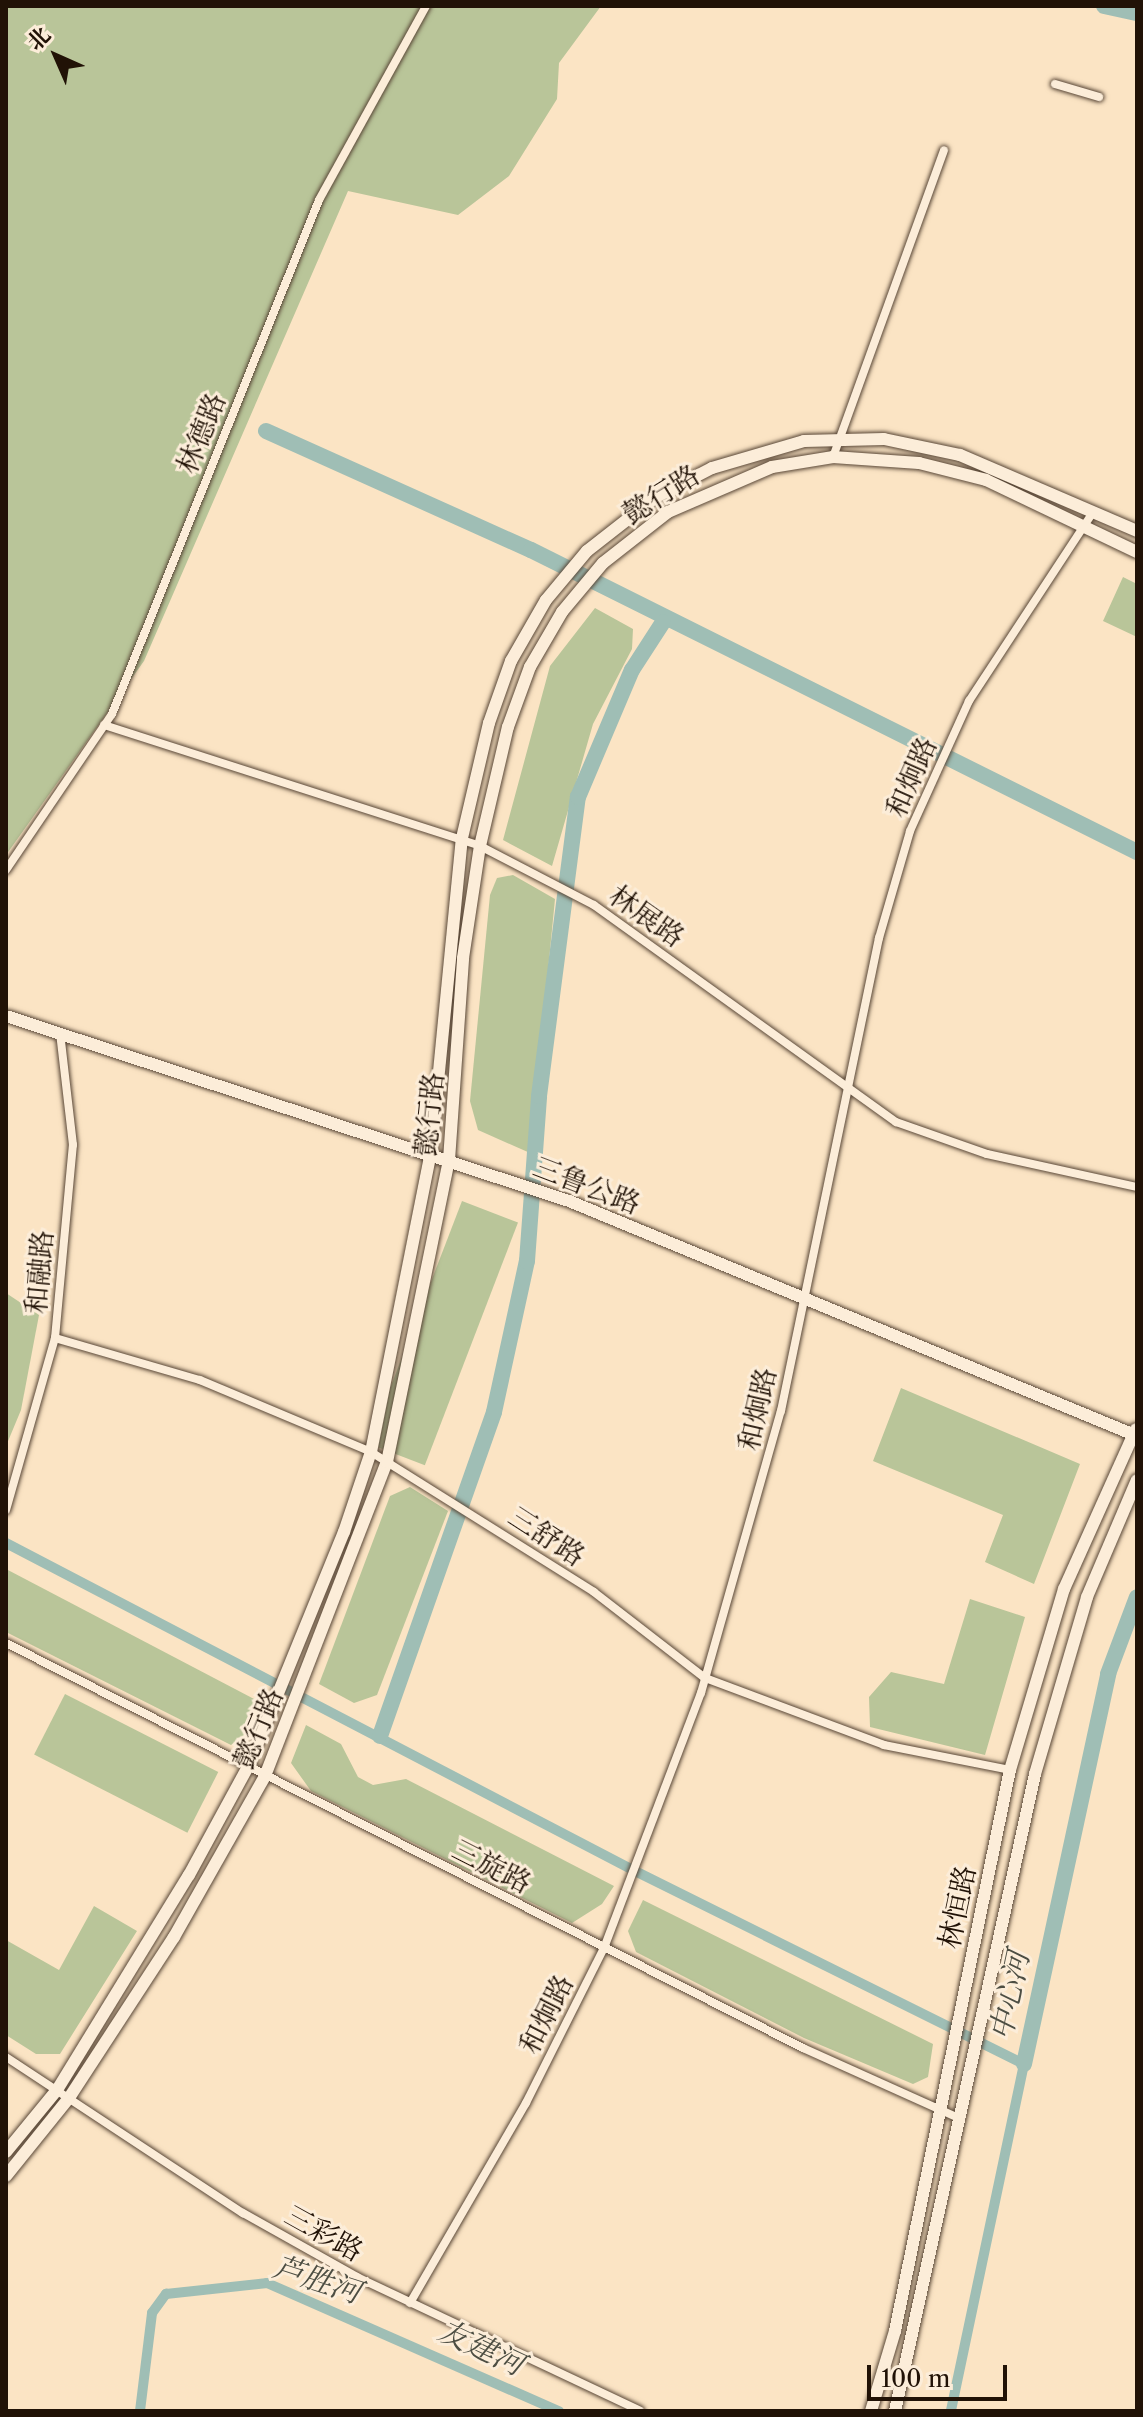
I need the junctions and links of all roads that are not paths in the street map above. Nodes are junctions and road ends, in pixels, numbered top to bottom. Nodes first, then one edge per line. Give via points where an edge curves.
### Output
1 (426, 6) edge
2 (1055, 84) dead end
3 (1099, 97) dead end
4 (944, 150) dead end
5 (838, 439) junction
6 (833, 457) junction
7 (1094, 511) junction
8 (1084, 526) junction
9 (1137, 531) edge
10 (1137, 552) edge
11 (104, 725) junction
12 (462, 838) junction
13 (480, 846) junction
14 (6, 870) edge
15 (6, 1016) edge
16 (60, 1033) junction
17 (849, 1093) junction
18 (431, 1153) junction
19 (449, 1160) junction
20 (1137, 1187) edge
21 (803, 1301) junction
22 (55, 1338) junction
23 (1136, 1433) edge
24 (371, 1452) junction
25 (387, 1462) junction
26 (1137, 1480) edge
27 (6, 1510) edge
28 (6, 1643) edge
29 (705, 1678) junction
30 (248, 1767) junction
31 (1010, 1770) junction
32 (265, 1776) junction
33 (604, 1948) junction
34 (6, 2057) edge
35 (63, 2094) junction
36 (940, 2111) junction
37 (962, 2119) junction
38 (6, 2152) edge
39 (6, 2176) edge
40 (410, 2303) junction
41 (640, 2411) edge
42 (871, 2411) edge
43 (895, 2411) edge

1 - 11 street, 林德路 via 319,200
2 - 3 street
4 - 5 street
5 - 6 street
5 - 7 street, 懿行路 via 884,439 993,464
5 - 12 street, 懿行路 via 777,447 712,468 656,497 587,551 546,600 511,661 489,723
6 - 8 street, 懿行路 via 953,470
6 - 13 street, 懿行路 via 725,484 668,512 603,563 562,612 530,667 508,727
7 - 8 street, 和炯路
7 - 9 street, 懿行路
8 - 10 street, 懿行路
8 - 17 street, 和炯路 via 957,728 928,792 879,938
11 - 12 street, 林展路
11 - 14 street, 林德路
12 - 13 street, 林展路
12 - 18 street, 懿行路
13 - 17 street, 林展路 via 594,905
13 - 19 street, 懿行路 via 463,958
15 - 16 street, 三鲁公路
16 - 18 street, 三鲁公路
16 - 22 street, 和融路 via 73,1145
17 - 20 street, 林展路 via 935,1139
17 - 21 street, 和炯路
18 - 19 street, 三鲁公路
18 - 24 street, 懿行路
19 - 21 street, 三鲁公路 via 576,1205
19 - 25 street, 懿行路
21 - 23 street, 三鲁公路
21 - 29 street, 和炯路 via 742,1566
22 - 24 street, 三舒路 via 200,1380
22 - 27 street, 和融路
23 - 31 street, 林恒路 via 1064,1589
24 - 25 street, 三舒路
24 - 30 street, 懿行路
25 - 29 street, 三舒路 via 492,1526
25 - 32 street, 懿行路
26 - 37 street, 林恒路 via 1067,1655
28 - 30 street, 三旋路
29 - 31 street, 三舒路 via 884,1745
29 - 33 street, 和炯路
30 - 32 street, 三旋路
30 - 35 street, 懿行路
31 - 36 street, 林恒路
32 - 33 street, 三旋路
32 - 35 street, 懿行路 via 206,1885
33 - 36 street, 三旋路
33 - 40 street, 和炯路 via 526,2103
34 - 35 street, 三彩路
35 - 38 street, 懿行路
35 - 39 street, 懿行路
35 - 40 street, 三彩路 via 243,2213
36 - 37 street, 三旋路
36 - 42 street, 林恒路
37 - 43 street, 林恒路
40 - 41 street, 三彩路

